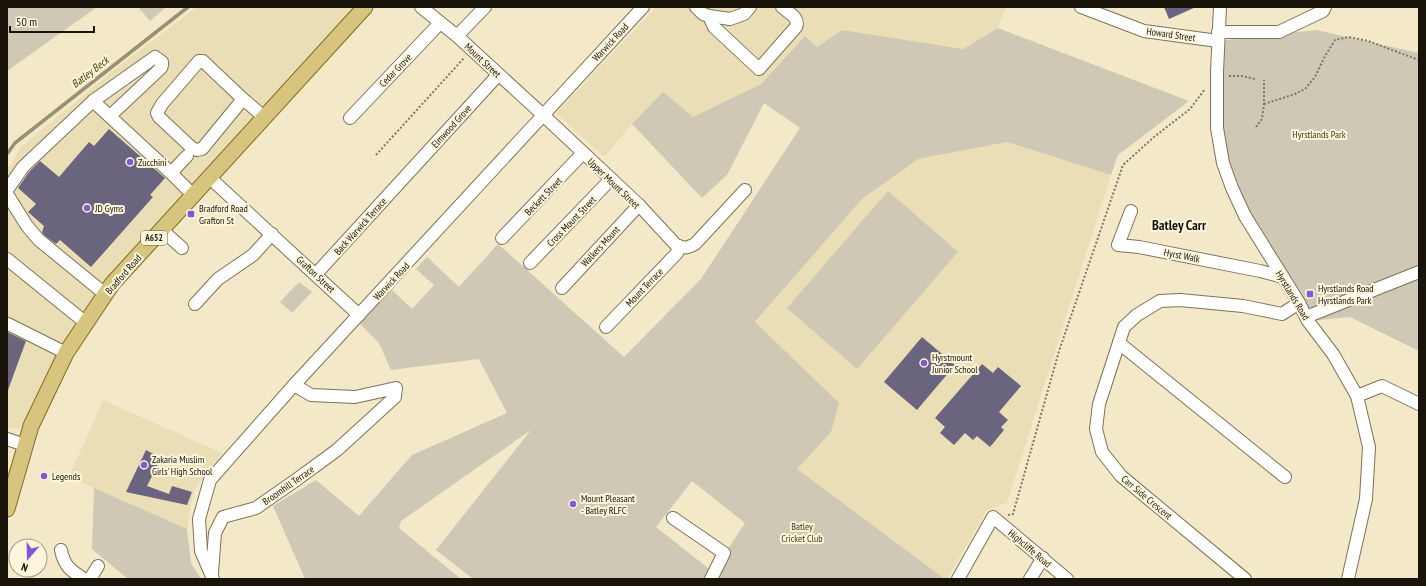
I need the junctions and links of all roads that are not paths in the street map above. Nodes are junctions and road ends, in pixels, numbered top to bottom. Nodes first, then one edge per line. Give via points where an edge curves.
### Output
1 (365, 7) edge
2 (421, 7) edge
3 (484, 7) edge
4 (696, 7) edge
5 (750, 7) edge
6 (782, 7) edge
7 (1082, 7) edge
8 (1220, 7) edge
9 (1325, 7) edge
10 (641, 8) edge
11 (713, 20) junction
12 (440, 23) junction
13 (457, 36) junction
14 (1218, 36) junction
15 (498, 75) junction
16 (243, 100) junction
17 (93, 101) junction
18 (542, 115) junction
19 (110, 116) junction
20 (264, 117) junction
21 (350, 118) dead end
22 (583, 153) junction
23 (186, 156) dead end
24 (171, 173) junction
25 (209, 177) junction
26 (404, 177) joint
27 (611, 179) junction
28 (7, 190) edge
29 (745, 190) dead end
30 (7, 194) edge
31 (193, 195) junction
32 (639, 205) junction
33 (1131, 211) dead end
34 (162, 230) junction
35 (272, 234) junction
36 (502, 238) dead end
37 (680, 246) junction
38 (182, 248) dead end
39 (7, 259) edge
40 (530, 264) dead end
41 (1419, 272) edge
42 (316, 274) junction
43 (1283, 277) junction
44 (562, 288) dead end
45 (105, 294) junction
46 (1299, 303) junction
47 (195, 304) dead end
48 (359, 315) junction
49 (1306, 317) junction
50 (86, 323) junction
51 (8, 324) edge
52 (603, 324) dead end
53 (1119, 343) junction
54 (66, 353) junction
55 (294, 385) junction
56 (1357, 396) junction
57 (1419, 404) edge
58 (7, 439) edge
59 (25, 445) junction
60 (1285, 477) dead end
61 (7, 509) edge
62 (673, 518) dead end
63 (61, 550) dead end
64 (1043, 558) junction
65 (98, 566) dead end
66 (212, 577) edge
67 (84, 579) edge
68 (90, 579) edge
69 (711, 579) edge
70 (958, 579) edge
71 (1030, 579) edge
72 (1067, 579) edge
73 (1245, 579) edge
74 (1348, 579) edge

1 - 20 main road, Bradford Road / A652
2 - 12 street, Mount Street
3 - 13 street
4 - 11 street
5 - 11 street via 744,14 730,19
6 - 11 street via 797,19 798,23 759,69
7 - 14 street, Howard Street via 1144,31
8 - 14 street, Hyrstlands Road
9 - 14 street, Howard Street via 1323,11 1278,32
10 - 18 street, Warwick Road
12 - 13 street, Mount Street
12 - 21 street, Cedar Grove
13 - 15 street, Mount Street
14 - 43 street, Hyrstlands Road via 1217,128 1223,163 1245,216
15 - 18 street, Mount Street
15 - 26 street, Elmwood Grove
16 - 16 street via 202,149 197,150 157,113 200,61
16 - 20 street
17 - 19 street
17 - 19 street via 155,57 159,59 161,68
17 - 28 street via 23,167
18 - 22 street, Upper Mount Street
18 - 48 street, Warwick Road
19 - 24 street
20 - 25 main road, Bradford Road / A652
22 - 27 street, Upper Mount Street
22 - 36 street, Beckett Street
23 - 24 street
24 - 31 street
25 - 31 main road, Bradford Road / A652
25 - 35 street, Grafton Street
26 - 42 street, Back Warwick Terrace
27 - 32 street, Upper Mount Street
27 - 40 street, Cross Mount Street
29 - 37 street, Mount Terrace via 695,244
30 - 45 street via 39,240
31 - 34 main road, Bradford Road / A652
32 - 37 street, Upper Mount Street
32 - 44 street, Walkers Mount
33 - 43 street, Hyrst Walk via 1118,245 1260,270
34 - 38 street
34 - 45 main road, Bradford Road / A652
35 - 42 street, Grafton Street
35 - 47 street via 253,254 218,279
37 - 52 street, Mount Terrace via 677,253
39 - 50 street
41 - 49 street
42 - 48 street, Grafton Street
43 - 46 street, Hyrstlands Road
45 - 50 main road, Bradford Road / A652
46 - 49 street, Hyrstlands Road
46 - 53 street, Carr Side Crescent via 1282,314 1243,306 1180,300 1160,301 1137,315 1124,327
48 - 55 street, Warwick Road
49 - 56 street, Hyrstlands Road via 1333,354
50 - 54 main road, Bradford Road / A652
51 - 54 street
53 - 60 street
53 - 73 street, Carr Side Crescent via 1098,404 1096,429 1102,452 1122,476
54 - 59 main road, Bradford Road / A652 via 31,426
55 - 66 street, Warwick Road via 210,480 199,519 201,551
55 - 66 street, Broomhill Terrace via 311,395 355,397 396,388 395,397 338,450 256,508 223,517 215,533
56 - 57 street via 1382,386
56 - 74 street, Hyrstlands Road via 1369,447 1366,499
58 - 59 street
59 - 61 main road, Bradford Road / A652
62 - 69 street via 724,552
63 - 67 street via 68,567
64 - 70 street, Highcliffe Road via 993,517
64 - 71 street
64 - 72 street, Highcliffe Road
65 - 68 street

